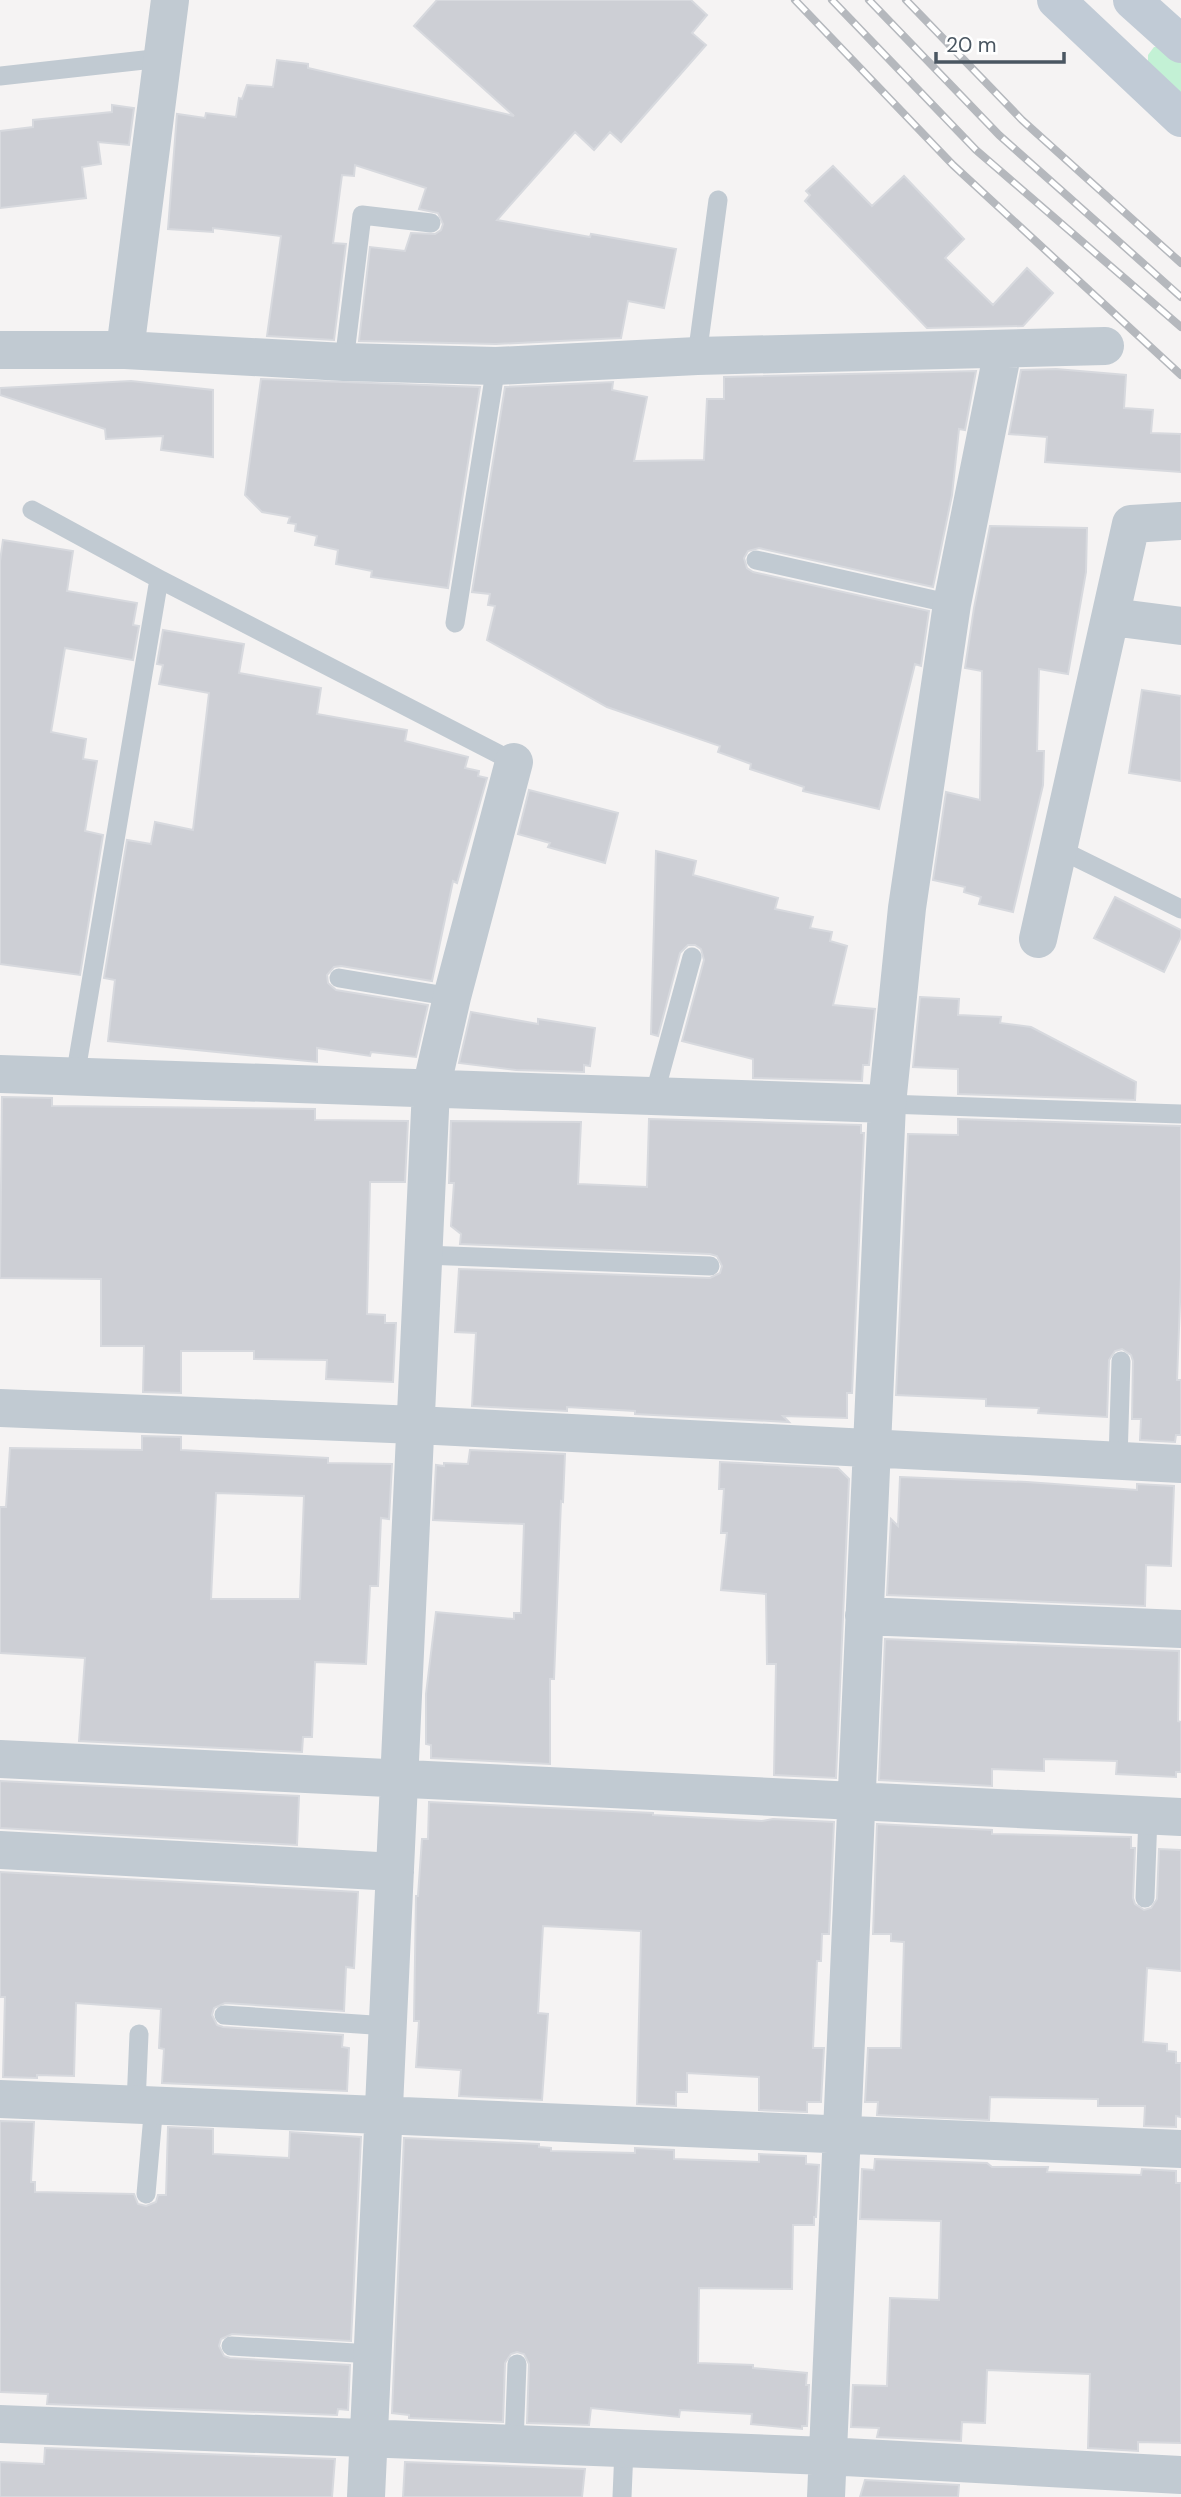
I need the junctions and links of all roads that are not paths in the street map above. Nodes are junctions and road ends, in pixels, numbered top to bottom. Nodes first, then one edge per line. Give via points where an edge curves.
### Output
1 (170, 0) edge
2 (1056, 0) edge
3 (1132, 0) edge
4 (1181, 44) edge
5 (162, 58) junction
6 (0, 76) edge
7 (1181, 118) edge
8 (718, 200) dead end
9 (431, 223) dead end
10 (1105, 346) dead end
11 (0, 350) edge
12 (125, 350) junction
13 (1003, 350) junction
14 (696, 356) junction
15 (344, 362) junction
16 (496, 366) junction
17 (32, 510) dead end
18 (1181, 521) edge
19 (756, 559) dead end
20 (159, 579) junction
21 (952, 604) junction
22 (1112, 617) junction
23 (455, 623) dead end
24 (1181, 626) edge
25 (514, 762) joint
26 (1059, 849) junction
27 (1181, 909) edge
28 (1038, 939) dead end
29 (692, 957) dead end
30 (339, 978) dead end
31 (452, 997) junction
32 (0, 1074) edge
33 (75, 1077) junction
34 (432, 1089) junction
35 (654, 1096) junction
36 (887, 1104) junction
37 (1181, 1114) edge
38 (424, 1255) junction
39 (710, 1266) dead end
40 (1121, 1361) dead end
41 (0, 1408) edge
42 (416, 1425) junction
43 (872, 1448) junction
44 (1118, 1461) junction
45 (1181, 1464) edge
46 (864, 1616) junction
47 (1181, 1629) edge
48 (0, 1759) edge
49 (399, 1780) junction
50 (856, 1802) junction
51 (1165, 1816) edge
52 (0, 1850) edge
53 (395, 1872) junction
54 (1145, 1898) dead end
55 (224, 2015) dead end
56 (388, 2026) junction
57 (139, 2034) dead end
58 (0, 2099) edge
59 (145, 2104) junction
60 (384, 2113) junction
61 (841, 2137) junction
62 (1181, 2149) edge
63 (146, 2194) dead end
64 (231, 2346) dead end
65 (373, 2354) junction
66 (517, 2364) dead end
67 (0, 2424) edge
68 (369, 2439) junction
69 (514, 2444) junction
70 (624, 2449) junction
71 (827, 2456) junction
72 (1181, 2475) edge
73 (366, 2497) edge
74 (622, 2497) edge
75 (825, 2497) edge

1 - 5 street
2 - 7 street
3 - 4 street
5 - 6 lane
5 - 12 street
8 - 14 lane
9 - 15 lane via 362,215
10 - 13 street
11 - 12 street
12 - 15 street
13 - 14 street
13 - 21 street
14 - 16 street
15 - 16 street
16 - 23 lane
17 - 20 lane
18 - 22 street via 1131,524
19 - 21 lane
20 - 25 lane
20 - 33 lane
21 - 36 street via 907,908
22 - 24 street
22 - 26 street
25 - 31 street
26 - 27 lane
26 - 28 street
29 - 35 lane
30 - 31 lane
31 - 34 street
32 - 33 street
33 - 34 street
34 - 35 street
34 - 38 street
35 - 36 street
36 - 37 lane
36 - 43 street
38 - 39 lane
38 - 42 street
40 - 44 lane
41 - 42 street
42 - 43 street
42 - 49 street
43 - 44 street
43 - 46 street
44 - 45 street
46 - 47 street
46 - 50 street
48 - 49 street
49 - 50 street
49 - 53 street
50 - 51 street
50 - 61 street
51 - 54 lane
52 - 53 street
53 - 56 street
55 - 56 lane
56 - 60 street
57 - 59 lane
58 - 59 street
59 - 60 street
59 - 63 lane
60 - 61 street
60 - 65 street
61 - 62 street
61 - 71 street
64 - 65 lane
65 - 68 street
66 - 69 lane
67 - 68 street
68 - 69 street
68 - 73 street
69 - 70 street
70 - 71 street
70 - 74 lane
71 - 72 street
71 - 75 street

